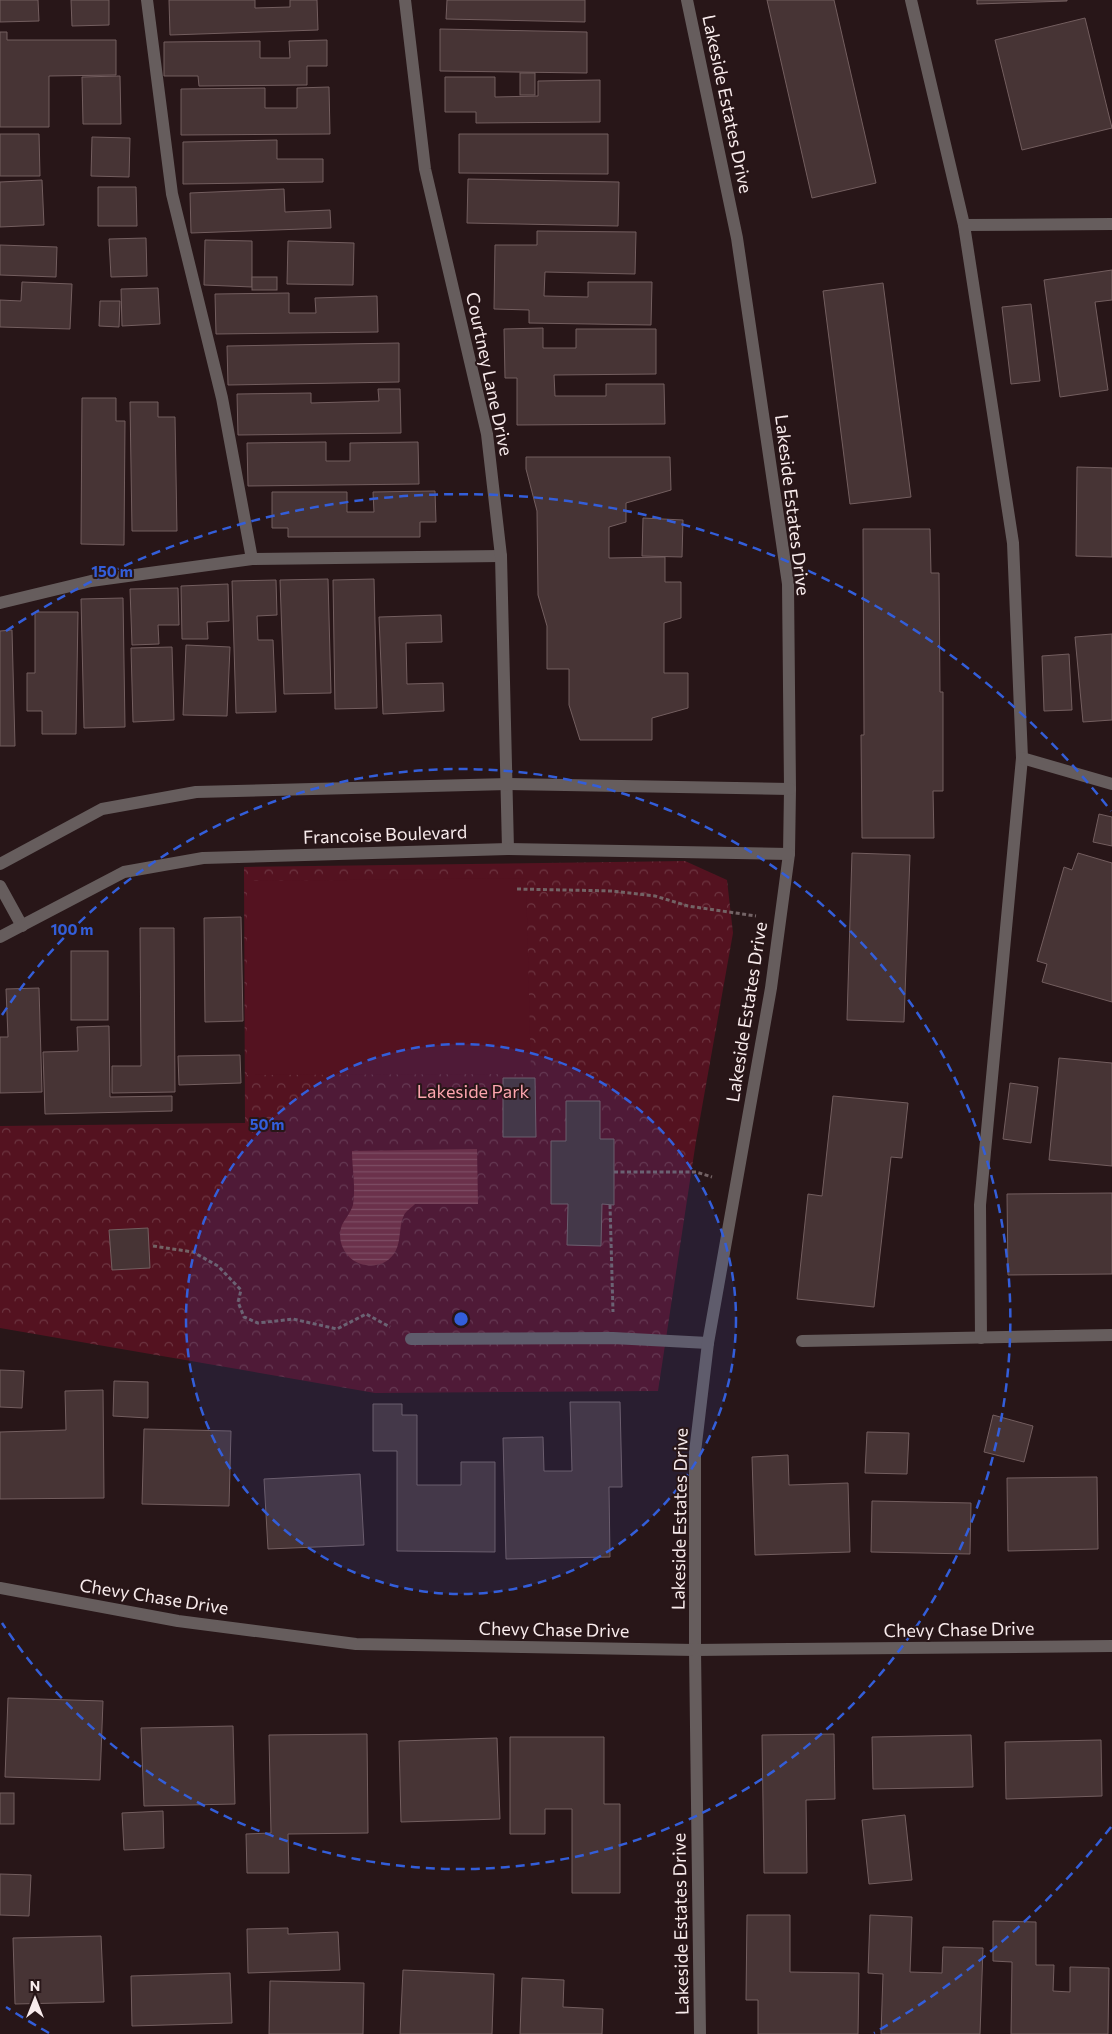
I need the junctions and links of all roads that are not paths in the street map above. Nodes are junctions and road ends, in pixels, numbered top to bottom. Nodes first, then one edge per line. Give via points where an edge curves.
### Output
1 (147, 0) edge
2 (405, 0) edge
3 (687, 0) edge
4 (911, 0) edge
5 (1112, 224) edge
6 (964, 225) junction
7 (501, 556) junction
8 (252, 559) junction
9 (0, 604) edge
10 (1022, 758) junction
11 (508, 784) junction
12 (1112, 784) edge
13 (790, 789) junction
14 (508, 849) junction
15 (789, 854) junction
16 (0, 864) edge
17 (0, 886) edge
18 (22, 926) junction
19 (0, 938) edge
20 (1112, 1335) edge
21 (981, 1338) junction
22 (411, 1339) road end
23 (802, 1341) dead end
24 (708, 1343) junction
25 (0, 1588) edge
26 (1112, 1646) edge
27 (695, 1650) junction
28 (700, 2034) edge

1 - 8 street via 172,194 222,398
2 - 7 street, Courtney Lane Drive via 425,169 487,434
3 - 13 street, Lakeside Estates Drive via 737,238 788,584
4 - 6 street
5 - 6 street
6 - 10 street via 1013,543
7 - 8 street
7 - 11 street, Courtney Lane Drive
8 - 9 street via 91,581
10 - 12 street
10 - 21 street via 980,1205
11 - 13 street
11 - 14 street, Courtney Lane Drive
11 - 16 street via 196,792 102,809
13 - 15 street, Lakeside Estates Drive
14 - 15 street, Francoise Boulevard
14 - 18 street, Francoise Boulevard via 203,858 124,872
15 - 24 street, Lakeside Estates Drive via 771,988
17 - 18 street
18 - 19 street, Francoise Boulevard
20 - 21 street
21 - 23 street
22 - 24 street via 613,1338
24 - 27 street, Lakeside Estates Drive via 695,1452
25 - 27 street, Chevy Chase Drive via 178,1621 356,1644
26 - 27 street, Chevy Chase Drive
27 - 28 street, Lakeside Estates Drive

